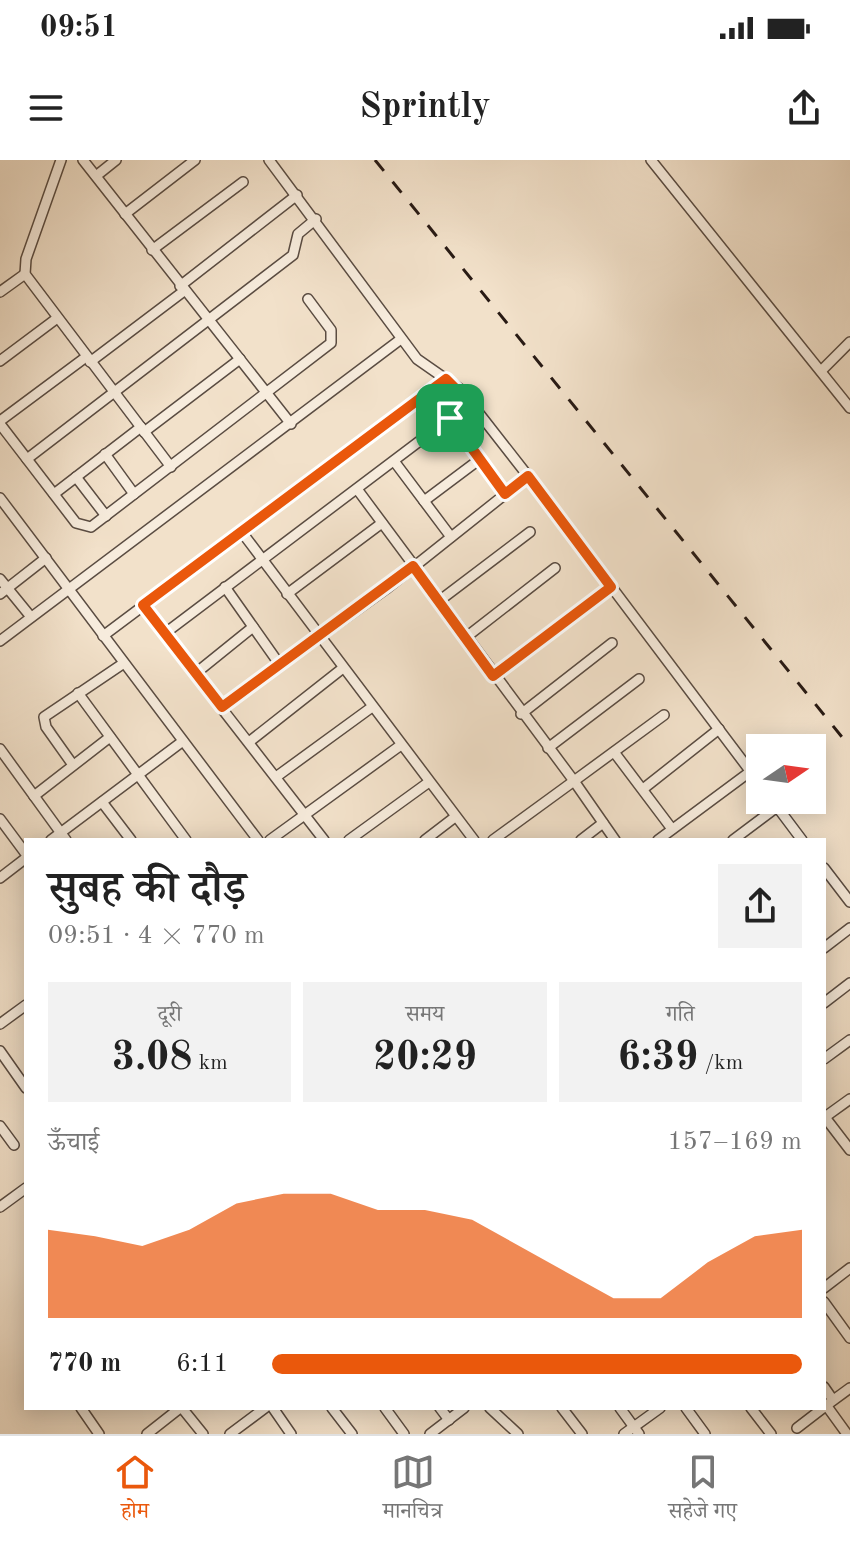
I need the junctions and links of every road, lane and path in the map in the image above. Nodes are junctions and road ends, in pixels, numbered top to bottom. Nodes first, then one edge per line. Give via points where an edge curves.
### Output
1 (61, 160) edge
2 (83, 160) edge
3 (116, 160) edge
4 (195, 160) edge
5 (269, 160) edge
6 (651, 160) edge
7 (96, 176) junction
8 (243, 182) dead end
9 (297, 195) junction
10 (125, 214) junction
11 (316, 219) junction
12 (152, 250) junction
13 (25, 274) junction
14 (182, 288) junction
15 (0, 292) edge
16 (308, 299) dead end
17 (56, 319) junction
18 (208, 320) junction
19 (401, 339) junction
20 (850, 342) edge
21 (88, 359) junction
22 (240, 359) junction
23 (0, 361) edge
24 (821, 371) junction
25 (446, 379) junction
26 (114, 392) junction
27 (267, 393) junction
28 (470, 403) junction
29 (850, 408) edge
30 (450, 418) junction
31 (0, 423) edge
32 (291, 424) junction
33 (143, 430) junction
34 (105, 454) junction
35 (27, 459) junction
36 (480, 459) junction
37 (394, 461) junction
38 (171, 467) junction
39 (528, 476) junction
40 (76, 477) junction
41 (357, 489) junction
42 (54, 494) junction
43 (134, 494) junction
44 (505, 494) junction
45 (0, 498) edge
46 (424, 501) junction
47 (106, 516) junction
48 (382, 523) junction
49 (241, 531) junction
50 (530, 532) dead end
51 (451, 537) junction
52 (46, 558) junction
53 (262, 560) junction
54 (413, 566) junction
55 (555, 568) dead end
56 (0, 579) edge
57 (69, 587) junction
58 (225, 587) junction
59 (611, 587) junction
60 (4, 591) edge
61 (287, 594) junction
62 (439, 601) junction
63 (143, 605) junction
64 (31, 617) junction
65 (253, 627) junction
66 (164, 634) junction
67 (103, 636) junction
68 (319, 636) junction
69 (465, 638) junction
70 (0, 641) edge
71 (612, 643) dead end
72 (124, 663) junction
73 (280, 665) junction
74 (343, 668) junction
75 (196, 673) junction
76 (493, 676) junction
77 (639, 679) dead end
78 (78, 693) junction
79 (222, 707) junction
80 (372, 707) junction
81 (521, 714) junction
82 (664, 715) dead end
83 (719, 729) junction
84 (110, 737) junction
85 (183, 741) junction
86 (249, 742) junction
87 (401, 745) junction
88 (548, 748) junction
89 (0, 749) edge
90 (614, 752) junction
91 (746, 764) edge
92 (73, 765) junction
93 (138, 775) junction
94 (746, 775) edge
95 (276, 777) junction
96 (574, 781) junction
97 (429, 782) junction
98 (643, 789) junction
99 (34, 796) junction
100 (102, 802) junction
101 (762, 814) edge
102 (782, 814) edge
103 (305, 815) junction
104 (455, 817) junction
105 (0, 819) edge
106 (603, 823) junction
107 (672, 829) junction
108 (64, 836) edge
109 (129, 838) edge
110 (185, 838) edge
111 (256, 838) edge
112 (273, 838) edge
113 (322, 838) edge
114 (352, 838) edge
115 (428, 838) edge
116 (472, 838) edge
117 (496, 838) edge
118 (584, 838) edge
119 (614, 838) edge
120 (661, 838) edge
121 (735, 838) edge
122 (800, 838) edge
123 (24, 853) edge
124 (24, 858) edge
125 (826, 871) edge
126 (0, 878) edge
127 (850, 902) edge
128 (850, 928) edge
129 (826, 946) edge
130 (850, 983) edge
131 (826, 1001) edge
132 (24, 1006) edge
133 (0, 1024) edge
134 (850, 1040) edge
135 (0, 1051) edge
136 (826, 1058) edge
137 (24, 1085) edge
138 (850, 1099) edge
139 (826, 1115) edge
140 (826, 1117) edge
141 (0, 1126) edge
142 (14, 1145) dead end
143 (850, 1150) edge
144 (24, 1189) edge
145 (0, 1207) edge
146 (850, 1268) edge
147 (826, 1286) edge
148 (826, 1305) edge
149 (849, 1335) edge
150 (850, 1388) edge
151 (827, 1405) edge
152 (82, 1410) edge
153 (164, 1410) edge
154 (178, 1410) edge
155 (183, 1410) edge
156 (262, 1410) edge
157 (274, 1410) edge
158 (334, 1410) edge
159 (386, 1410) edge
160 (442, 1410) edge
161 (462, 1410) edge
162 (492, 1410) edge
163 (564, 1410) edge
164 (621, 1410) edge
165 (658, 1410) edge
166 (687, 1410) edge
167 (753, 1410) edge
168 (820, 1410) edge
169 (169, 1417) junction
170 (449, 1420) junction
171 (797, 1428) dead end
172 (636, 1430) edge
173 (233, 1433) edge
174 (99, 1434) edge
175 (147, 1434) edge
176 (203, 1434) edge
177 (291, 1434) edge
178 (352, 1434) edge
179 (404, 1434) edge
180 (430, 1434) edge
181 (518, 1434) edge
182 (582, 1434) edge
183 (624, 1434) edge
184 (705, 1434) edge
185 (771, 1434) edge
186 (847, 1434) edge

1 - 13 street
2 - 7 street
3 - 7 street
4 - 10 street
5 - 9 street
6 - 24 street
7 - 10 street
8 - 12 street
9 - 11 street
9 - 14 street
10 - 12 street
11 - 18 street via 298,234 293,255
11 - 19 street
12 - 14 street
13 - 15 street
13 - 17 street
14 - 18 street
14 - 21 street
16 - 27 street via 333,338
17 - 21 street
17 - 23 street
18 - 22 street
18 - 26 street
19 - 25 street via 421,363
19 - 32 street
20 - 24 street
21 - 26 street
21 - 31 street
22 - 27 street
22 - 33 street
24 - 29 street
25 - 28 street
25 - 49 street
26 - 33 street
26 - 35 street
27 - 32 street
27 - 38 street
28 - 30 street
28 - 39 street
30 - 36 street
30 - 37 street
31 - 35 street
32 - 57 street
33 - 34 street
33 - 38 street
34 - 40 street
34 - 43 street
35 - 42 street
36 - 44 street
36 - 46 street
37 - 41 street
37 - 46 street
38 - 43 street
39 - 44 street
39 - 59 street
40 - 42 street
40 - 47 street
41 - 48 street
41 - 53 street
42 - 47 street via 81,527 91,527
43 - 47 street
44 - 51 street
45 - 52 street
46 - 51 street
48 - 54 street
48 - 61 street
49 - 53 street
49 - 63 street
50 - 62 street
51 - 54 street
52 - 57 street
52 - 60 street
53 - 58 street
53 - 61 street
54 - 62 street
54 - 68 street
55 - 69 street
56 - 60 street
57 - 64 street
57 - 67 street
58 - 65 street
58 - 66 street
59 - 76 street
59 - 83 street
60 - 64 street
61 - 68 street
62 - 69 street
63 - 66 street
63 - 67 street
64 - 70 street
65 - 73 street
65 - 75 street
66 - 75 street
67 - 72 street
68 - 73 street
68 - 74 street
69 - 76 street
71 - 81 street
72 - 78 street
72 - 85 street
73 - 79 street
74 - 80 street
74 - 86 street
75 - 79 street
76 - 81 street
77 - 88 street
78 - 84 street
78 - 92 street via 48,713 44,722
79 - 86 street
80 - 87 street
80 - 95 street
81 - 88 street
82 - 90 street
83 - 91 street
83 - 98 street
84 - 92 street
84 - 93 street
85 - 93 street
85 - 111 street
86 - 95 street
87 - 97 street
87 - 103 street
88 - 96 street
89 - 99 street
90 - 96 street
90 - 98 street
92 - 99 street
93 - 100 street
93 - 110 street
94 - 107 street
95 - 103 street
96 - 106 street
96 - 117 street
97 - 104 street
97 - 114 street
98 - 107 street
99 - 108 street
100 - 108 street
100 - 109 street
101 - 121 street
102 - 122 street
103 - 112 street
103 - 113 street
104 - 115 street
104 - 116 street
105 - 123 street
106 - 118 street
106 - 119 street
107 - 120 street
124 - 126 street
125 - 127 street
128 - 129 street
130 - 131 street
132 - 133 street
134 - 136 street
135 - 137 street
138 - 139 street
140 - 143 street
141 - 142 street
144 - 145 street
146 - 147 street
148 - 149 street
150 - 151 street
151 - 186 street
152 - 174 street
153 - 169 street
154 - 169 street
155 - 176 street
156 - 173 street
157 - 177 street
158 - 178 street
159 - 179 street
160 - 170 street
161 - 170 street
162 - 181 street
163 - 182 street
164 - 172 street
165 - 172 street
166 - 184 street
167 - 185 street
168 - 171 street
169 - 175 street
170 - 180 street
172 - 183 street

